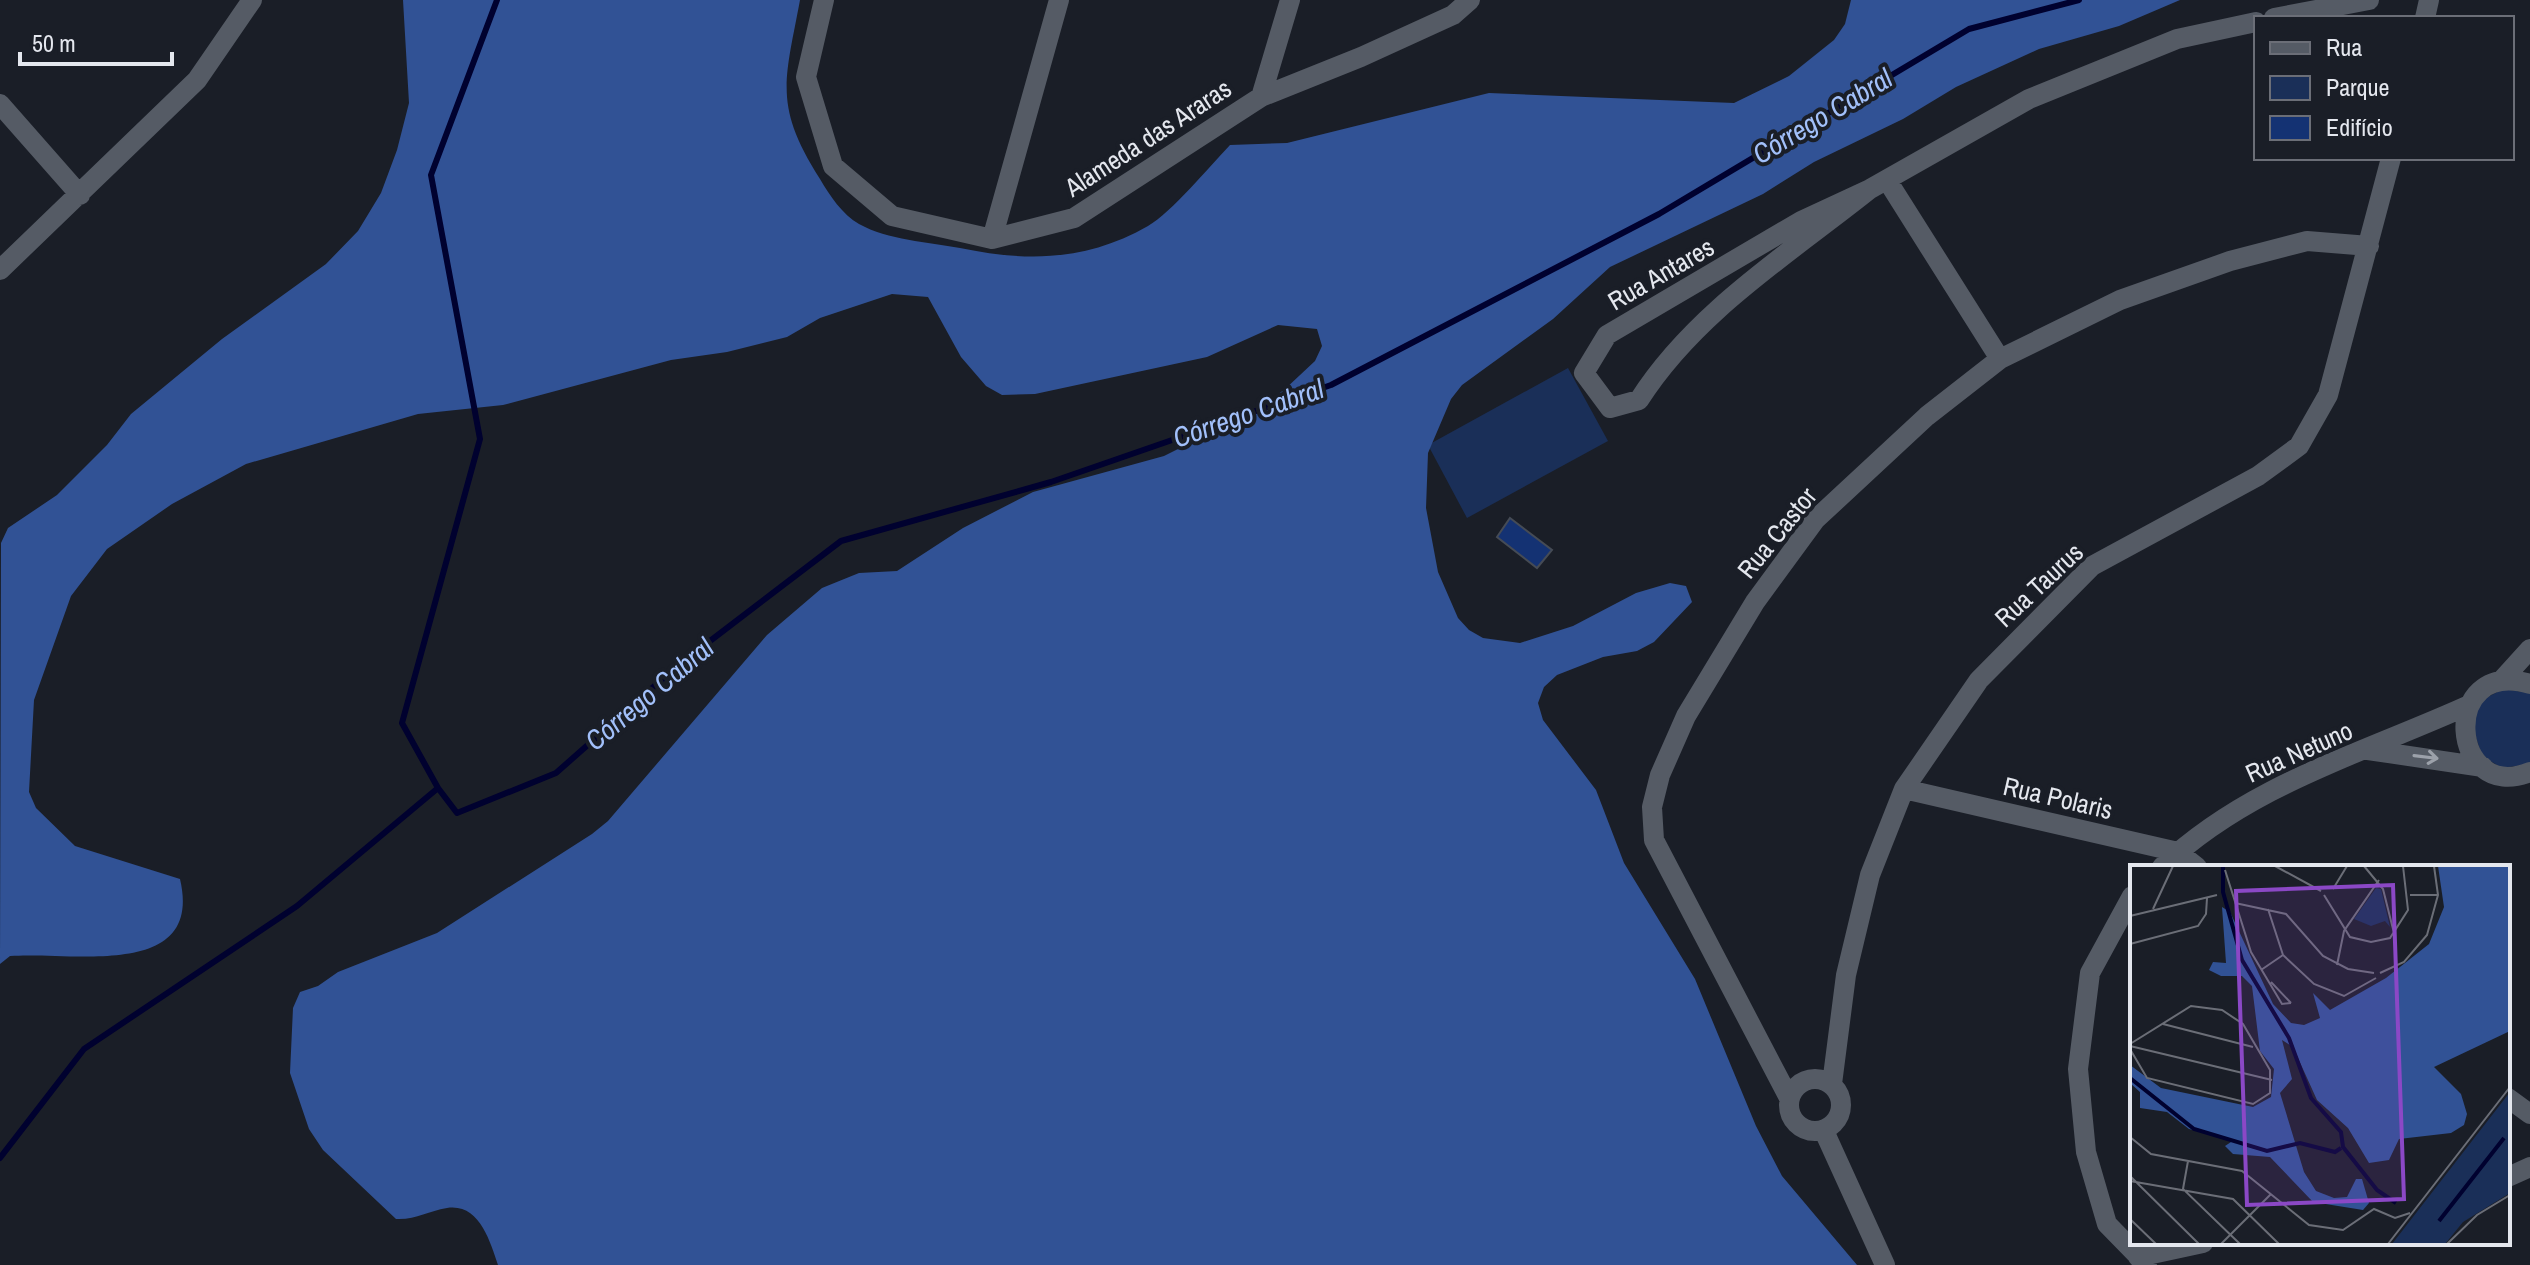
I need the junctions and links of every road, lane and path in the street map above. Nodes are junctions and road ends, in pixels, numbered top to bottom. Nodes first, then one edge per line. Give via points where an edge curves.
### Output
1 (252, 0) edge
2 (824, 0) edge
3 (1059, 0) edge
4 (1290, 0) edge
5 (1470, 0) edge
6 (2369, 0) edge
7 (2285, 16) edge
8 (2254, 22) edge
9 (1261, 97) junction
10 (0, 104) edge
11 (2390, 160) edge
12 (1878, 184) junction
13 (80, 195) junction
14 (992, 239) junction
15 (2369, 246) junction
16 (0, 270) edge
17 (2000, 359) junction
18 (2530, 649) edge
19 (2501, 681) junction
20 (2530, 684) edge
21 (2469, 705) junction
22 (2368, 750) junction
23 (2483, 767) junction
24 (2521, 774) edge
25 (2530, 787) edge
26 (1904, 789) junction
27 (2178, 852) junction
28 (2164, 865) edge
29 (2194, 865) edge
30 (2130, 900) edge
31 (1832, 1084) junction
32 (1789, 1098) junction
33 (2510, 1099) edge
34 (2530, 1114) edge
35 (1824, 1131) junction
36 (2530, 1167) edge
37 (2510, 1176) edge
38 (2196, 1245) edge
39 (2142, 1261) edge
40 (1885, 1265) edge

1 - 13 street via 197,80
2 - 14 street, Alameda das Araras via 806,77 833,166 892,216
3 - 14 street
4 - 9 street
5 - 9 street, Alameda das Araras via 1453,15
6 - 7 street
8 - 12 street, Rua Antares via 2177,39 2029,99
9 - 14 street, Alameda das Araras via 1074,218
10 - 13 street
11 - 15 street, Rua Taurus
12 - 12 street, Rua Antares via 1705,320 1662,363 1639,400 1610,408 1584,373 1607,335 1801,221
12 - 17 street
13 - 16 street
15 - 17 street, Rua Castor via 2307,241 2230,261 2120,300
15 - 26 street, Rua Taurus via 2328,395 2299,446 2258,476 2092,566 1979,680
17 - 32 street, Rua Castor via 1927,416 1815,520 1755,602 1686,716 1660,775 1652,807 1654,840
18 - 19 street
19 - 20 street
19 - 21 street, Rua Netuno
21 - 22 street, Rua Netuno
21 - 23 street via 2463,732 2466,746
22 -> 23 street
22 - 27 street, Rua Netuno via 2288,780 2228,814
23 - 24 street
24 - 25 street
26 - 27 street, Rua Polaris
26 - 31 street, Rua Taurus via 1870,875 1846,975
27 - 28 street, Rua Netuno
27 - 29 street, Rua Polaris
30 - 39 street via 2090,973 2078,1069 2086,1152 2107,1224
31 - 32 street via 1802,1082
31 - 35 street via 1841,1110
32 - 35 street via 1797,1125
33 - 34 street
35 - 40 street
36 - 37 street
38 - 39 street

